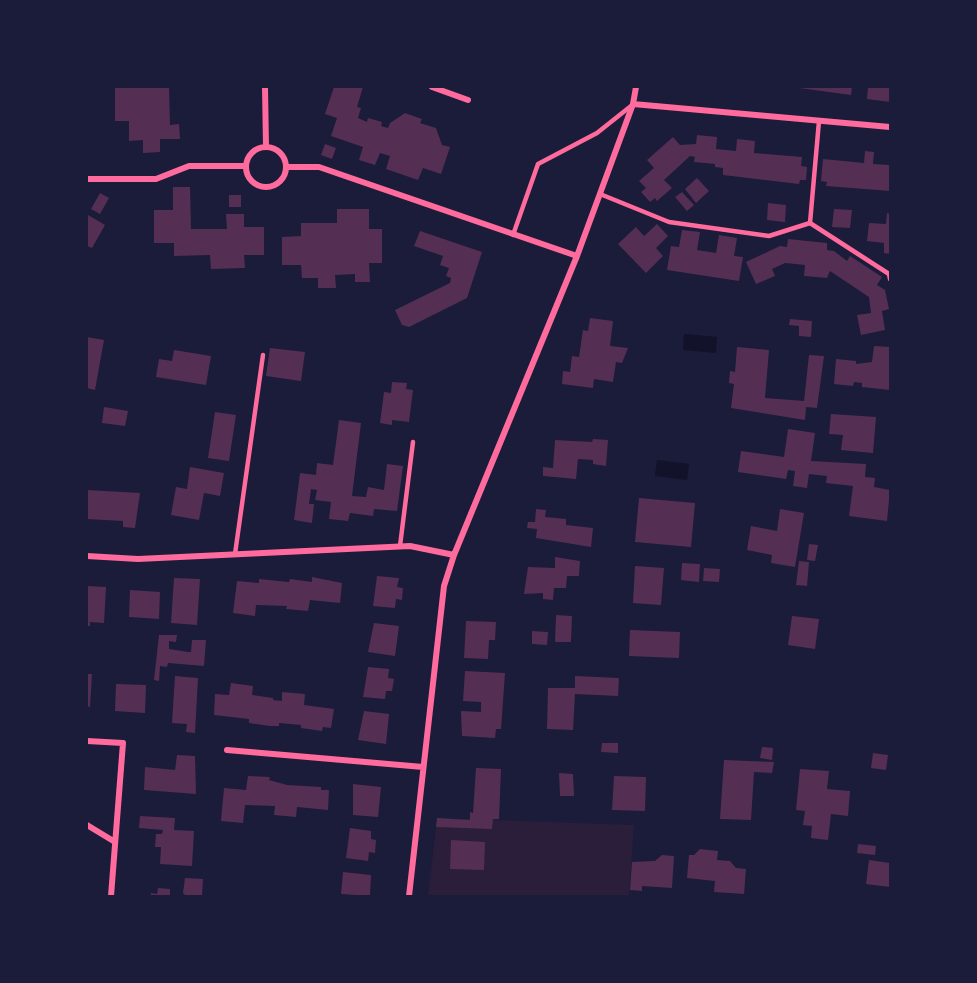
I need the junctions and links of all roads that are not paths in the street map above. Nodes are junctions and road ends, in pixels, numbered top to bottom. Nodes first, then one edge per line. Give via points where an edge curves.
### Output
1 (265, 87) edge
2 (432, 87) edge
3 (636, 87) edge
4 (468, 100) dead end
5 (633, 104) junction
6 (819, 121) junction
7 (890, 127) edge
8 (266, 147) junction
9 (246, 166) junction
10 (286, 167) junction
11 (87, 179) edge
12 (600, 194) junction
13 (810, 223) junction
14 (513, 235) junction
15 (577, 256) junction
16 (890, 279) edge
17 (263, 355) dead end
18 (412, 442) dead end
19 (400, 546) junction
20 (235, 554) junction
21 (454, 555) junction
22 (87, 556) edge
23 (87, 741) edge
24 (227, 750) dead end
25 (423, 767) junction
26 (87, 825) edge
27 (115, 843) junction
28 (111, 896) edge
29 (409, 896) edge

1 - 8 street
2 - 4 street
3 - 5 street
5 - 6 street
5 - 12 street
5 - 14 lane via 597,133 538,164
6 - 7 street
6 - 13 lane
8 - 9 street via 254,151
8 - 10 street via 278,151
9 - 10 street via 254,183 265,187 282,179
9 - 11 street via 189,166 156,179
10 - 14 street via 319,167
12 - 13 lane via 669,222 769,236
12 - 15 street
13 - 16 lane via 889,274
14 - 15 street
15 - 21 street
17 - 20 lane
18 - 19 lane
19 - 20 street
19 - 21 street
20 - 22 street via 138,559
21 - 25 street via 439,620
23 - 27 street via 123,743
24 - 25 street
25 - 29 street
26 - 27 street
27 - 28 street

